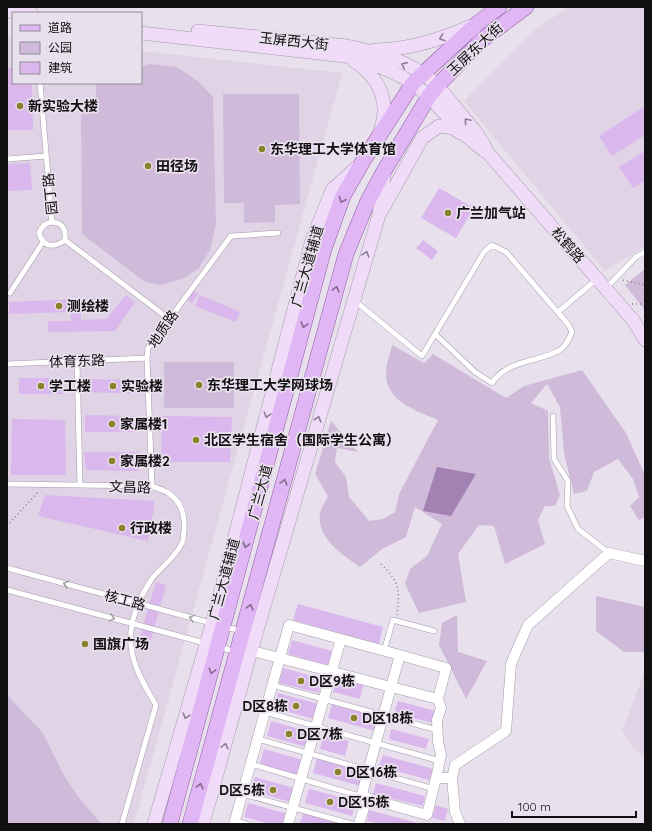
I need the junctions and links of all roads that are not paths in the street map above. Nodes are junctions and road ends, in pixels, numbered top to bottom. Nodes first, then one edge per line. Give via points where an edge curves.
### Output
1 (499, 7) edge
2 (526, 7) edge
3 (7, 10) edge
4 (23, 12) edge
5 (478, 23) junction
6 (142, 25) edge
7 (142, 33) edge
8 (368, 50) junction
9 (345, 56) junction
10 (417, 78) junction
11 (40, 84) edge
12 (433, 91) junction
13 (453, 128) junction
14 (379, 136) junction
15 (475, 144) junction
16 (488, 153) junction
17 (46, 156) junction
18 (7, 159) edge
19 (383, 178) junction
20 (379, 215) junction
21 (52, 222) junction
22 (278, 233) dead end
23 (65, 240) junction
24 (43, 242) junction
25 (645, 252) edge
26 (602, 284) junction
27 (10, 293) dead end
28 (353, 299) junction
29 (558, 312) junction
30 (169, 319) junction
31 (435, 334) junction
32 (645, 340) edge
33 (147, 358) junction
34 (77, 361) junction
35 (7, 364) edge
36 (553, 416) dead end
37 (7, 484) edge
38 (80, 485) junction
39 (152, 487) junction
40 (609, 553) junction
41 (645, 561) edge
42 (7, 568) edge
43 (7, 590) edge
44 (137, 604) junction
45 (133, 624) junction
46 (218, 625) junction
47 (243, 631) junction
48 (434, 631) dead end
49 (341, 639) junction
50 (213, 645) junction
51 (242, 650) junction
52 (384, 651) junction
53 (400, 655) junction
54 (280, 658) junction
55 (332, 672) junction
56 (272, 685) junction
57 (391, 687) junction
58 (324, 699) junction
59 (438, 699) junction
60 (265, 712) junction
61 (383, 716) junction
62 (316, 726) junction
63 (438, 730) junction
64 (258, 739) junction
65 (376, 743) junction
66 (308, 754) junction
67 (440, 761) junction
68 (251, 764) junction
69 (368, 771) junction
70 (436, 778) junction
71 (452, 778) junction
72 (301, 779) junction
73 (434, 789) junction
74 (243, 794) junction
75 (367, 798) junction
76 (293, 808) junction
77 (426, 820) edge
78 (235, 822) edge
79 (122, 824) edge
80 (154, 824) edge
81 (170, 824) edge
82 (190, 824) edge
83 (203, 824) edge
84 (247, 824) edge
85 (288, 824) edge
86 (352, 824) edge
87 (359, 824) edge
88 (460, 824) edge

1 - 5 main road, 玉屏东大街
2 - 12 main road, 玉屏东大街 via 483,39
3 - 4 main road
5 -> 8 main road via 423,44
5 - 10 main road, 玉屏东大街
6 - 8 main road, 玉屏西大街
7 - 9 main road, 玉屏西大街
10 -> 8 main road, 玉屏西大街
9 - 10 main road, 玉屏西大街
9 - 14 main road via 368,73 378,85 385,100 386,115
10 - 12 main road, 玉屏西大街
10 - 14 main road, 广兰大道
11 - 17 lane, 园丁路
12 - 15 main road, 松鹤路
16 -> 12 main road, 松鹤路 via 482,139
12 - 19 main road, 广兰大道
13 - 15 main road
13 - 19 main road via 443,122 434,122 415,133
13 - 20 main road via 439,126 422,138
14 -> 46 main road, 广兰大道 via 343,196 324,249
15 - 16 main road, 松鹤路
16 - 26 main road, 松鹤路
17 - 18 lane
17 - 21 lane, 园丁路
19 - 20 main road
47 -> 19 main road, 广兰大道 via 346,254 367,203
28 -> 20 main road
21 - 23 lane, 园丁路 via 63,226
21 - 24 lane via 47,222 39,233
22 - 30 lane, 地质路 via 231,236
23 - 24 lane via 52,246
23 - 30 lane
24 - 27 lane
25 - 26 lane via 636,257 616,278
26 - 29 lane
26 - 32 main road, 松鹤路 via 633,320
28 - 31 lane via 422,356
51 -> 28 main road
29 - 31 lane via 572,332 569,341 561,350 514,365 497,376 492,383 475,372
29 - 31 lane via 506,252 492,245 484,252
30 - 33 lane, 地质路 via 148,348
33 - 34 lane, 体育东路
33 - 39 lane, 地质路
34 - 35 lane, 体育东路
34 - 38 lane
36 - 40 lane via 554,459 568,481 567,506 578,529
37 - 38 lane, 文昌路
38 - 39 lane, 文昌路
39 - 44 lane, 文昌路 via 163,489 176,500 185,518 183,542 151,580
40 - 41 street
40 - 71 street via 528,625 511,664 506,731 455,765
44 -> 42 lane, 核工路
43 -> 45 lane, 核工路
44 - 45 lane, 文昌路
46 -> 44 lane, 核工路
45 - 50 lane, 核工路
45 - 79 lane, 文昌路 via 132,648 139,678 156,705
46 - 47 lane, 核工路
46 - 50 main road, 广兰大道
47 - 51 main road, 广兰大道
48 - 52 lane via 393,620
49 - 52 street
49 - 54 street via 289,625
49 - 55 street
50 - 51 lane, 核工路
50 -> 80 main road
50 -> 81 main road, 广兰大道
51 - 54 street
82 -> 51 main road, 广兰大道
83 -> 51 main road
52 - 53 street
53 - 57 street
53 - 59 street via 446,668
54 - 55 street
54 - 56 street
55 - 57 street
55 - 58 street
56 - 58 lane
56 - 60 street
57 - 59 street
57 - 61 street
58 - 61 lane
58 - 62 street
59 - 63 street via 441,708 437,720
60 - 62 lane
60 - 64 street
61 - 63 lane
61 - 65 street
62 - 65 lane
62 - 66 street
63 - 67 street
64 - 66 lane
64 - 68 street
65 - 67 lane
65 - 69 street
66 - 69 lane
66 - 72 street
67 - 70 street
68 - 72 lane
68 - 74 street
69 - 73 lane
69 - 75 street via 362,794
70 - 71 street
70 - 73 street
71 - 88 street via 455,812
72 - 75 lane
72 - 76 street
73 - 77 street
74 - 76 lane
74 - 78 street
75 - 77 street
75 - 87 street
76 - 85 street
76 - 86 lane
78 - 84 lane

